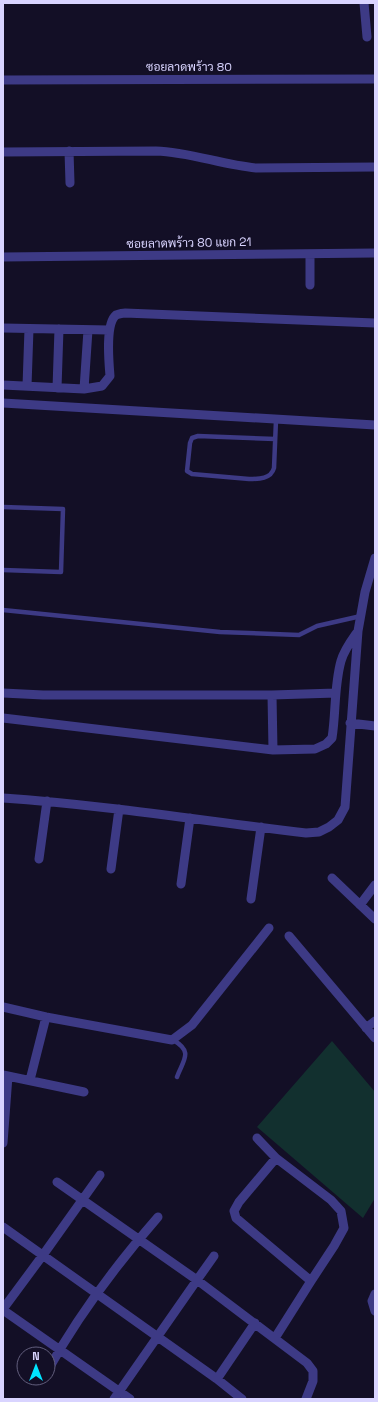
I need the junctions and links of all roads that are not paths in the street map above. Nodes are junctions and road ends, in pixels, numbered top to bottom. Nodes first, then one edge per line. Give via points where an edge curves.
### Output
1 (364, 3) edge
2 (367, 38) dead end
3 (375, 79) edge
4 (3, 80) edge
5 (69, 151) junction
6 (3, 152) edge
7 (375, 166) edge
8 (70, 183) dead end
9 (375, 253) edge
10 (310, 254) junction
11 (3, 257) edge
12 (310, 285) dead end
13 (375, 323) edge
14 (3, 328) edge
15 (30, 329) junction
16 (59, 329) junction
17 (88, 330) junction
18 (109, 330) junction
19 (3, 385) edge
20 (28, 386) junction
21 (57, 388) junction
22 (84, 389) junction
23 (3, 403) edge
24 (276, 420) junction
25 (375, 424) edge
26 (275, 439) junction
27 (3, 507) edge
28 (375, 558) edge
29 (3, 570) edge
30 (3, 610) edge
31 (361, 616) junction
32 (358, 631) junction
33 (3, 693) edge
34 (336, 693) junction
35 (272, 695) junction
36 (3, 718) edge
37 (350, 723) junction
38 (375, 726) edge
39 (274, 750) junction
40 (3, 798) edge
41 (47, 801) junction
42 (119, 809) junction
43 (190, 818) junction
44 (261, 828) junction
45 (39, 859) dead end
46 (111, 869) dead end
47 (332, 878) dead end
48 (181, 884) dead end
49 (375, 885) edge
50 (251, 899) dead end
51 (360, 905) junction
52 (375, 919) edge
53 (269, 928) dead end
54 (289, 936) dead end
55 (3, 1007) edge
56 (46, 1017) junction
57 (375, 1021) edge
58 (366, 1028) junction
59 (375, 1038) edge
60 (172, 1040) junction
61 (6, 1075) edge
62 (177, 1077) dead end
63 (30, 1080) junction
64 (84, 1092) dead end
65 (257, 1138) dead end
66 (3, 1142) edge
67 (276, 1158) junction
68 (100, 1176) dead end
69 (58, 1182) dead end
70 (82, 1199) junction
71 (158, 1217) dead end
72 (3, 1227) edge
73 (139, 1239) junction
74 (43, 1255) junction
75 (214, 1256) dead end
76 (197, 1280) junction
77 (311, 1281) junction
78 (97, 1294) junction
79 (375, 1294) edge
80 (3, 1309) edge
81 (375, 1311) edge
82 (255, 1323) junction
83 (157, 1336) junction
84 (275, 1338) junction
85 (59, 1350) junction
86 (56, 1355) edge
87 (217, 1379) junction
88 (116, 1395) edge
89 (238, 1398) edge
90 (130, 1399) edge
91 (306, 1399) edge

1 - 2 street
3 - 4 street, ซอยลาดพร้าว 80
5 - 6 street
5 - 7 street via 156,150 256,168
5 - 8 street
9 - 10 street, ซอยลาดพร้าว 80 แยก 21
10 - 11 street, ซอยลาดพร้าว 80 แยก 21
10 - 12 street
13 - 18 street via 125,313 117,314
14 - 15 street
15 - 16 street
15 - 20 street
16 - 17 street
16 - 21 street
17 - 18 street
17 - 22 street
18 - 22 street via 110,376 102,386
19 - 20 street
20 - 21 street
21 - 22 street
23 - 24 street
24 - 25 street
24 - 26 lane
26 - 26 lane via 273,473 266,477 244,479 192,474 187,471 192,438 198,436
27 - 29 lane via 63,509 61,572
28 - 31 street
30 - 31 lane via 220,632 299,635 318,626
31 - 32 street
32 - 34 street via 341,661
32 - 37 street
33 - 35 street
34 - 35 street
34 - 39 street via 332,738 326,744 315,749
35 - 39 street
36 - 39 street
37 - 38 street
37 - 44 street via 345,807 338,820 319,832
40 - 41 street
41 - 42 street
41 - 45 street
42 - 43 street
42 - 46 street
43 - 44 street
43 - 48 street
44 - 50 street
47 - 51 street
49 - 51 street
51 - 52 street
53 - 60 street via 192,1026
54 - 58 street
55 - 56 street
56 - 60 street
56 - 63 street
57 - 58 street
58 - 59 street
60 - 62 lane via 181,1045 184,1052 185,1060
61 - 63 street
61 - 66 street
63 - 64 street
65 - 67 street
67 - 77 street via 331,1200 341,1211 344,1228
67 - 77 street via 234,1211 236,1218
68 - 70 street
69 - 70 street
70 - 73 street
70 - 74 street
71 - 73 street
72 - 74 street
73 - 76 street
73 - 78 street
74 - 78 street
74 - 80 street
75 - 76 street
76 - 82 street
76 - 83 street
77 - 84 street
78 - 83 street
78 - 85 street
79 - 81 street via 372,1301
80 - 85 street
82 - 84 street
82 - 87 street
83 - 87 street
83 - 88 street
84 - 91 street via 307,1363 313,1371 313,1381
85 - 86 street
85 - 88 street
87 - 89 street
88 - 90 street

